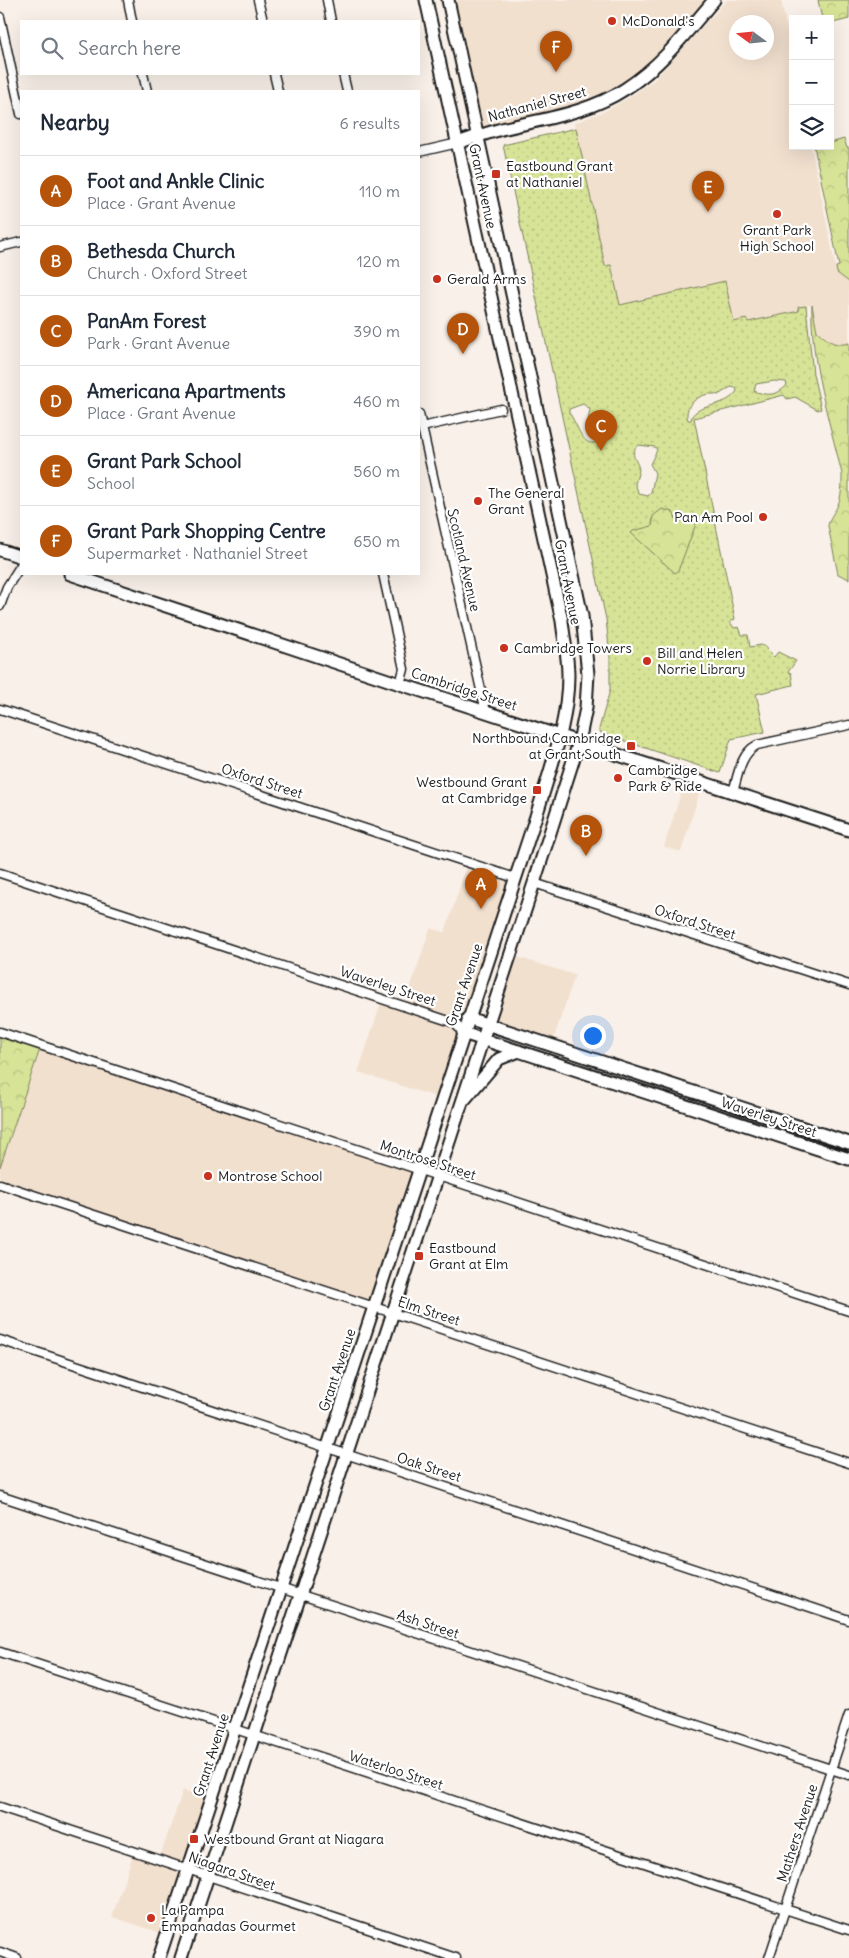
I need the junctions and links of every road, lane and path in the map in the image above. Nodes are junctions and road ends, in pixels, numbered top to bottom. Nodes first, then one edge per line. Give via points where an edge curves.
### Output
1 (128, 0) edge
2 (258, 0) edge
3 (327, 0) edge
4 (426, 0) edge
5 (448, 0) edge
6 (714, 0) edge
7 (0, 17) edge
8 (132, 20) edge
9 (263, 20) edge
10 (332, 20) edge
11 (144, 75) edge
12 (274, 75) edge
13 (343, 75) edge
14 (147, 90) edge
15 (278, 90) edge
16 (347, 90) edge
17 (20, 109) edge
18 (478, 136) junction
19 (458, 143) junction
20 (420, 152) edge
21 (20, 242) edge
22 (0, 247) edge
23 (501, 409) dead end
24 (420, 418) edge
25 (422, 427) junction
26 (0, 550) edge
27 (20, 558) edge
28 (20, 566) edge
29 (73, 575) edge
30 (383, 575) edge
31 (0, 606) edge
32 (400, 684) junction
33 (0, 709) edge
34 (486, 712) junction
35 (849, 725) edge
36 (560, 736) junction
37 (579, 742) junction
38 (733, 792) junction
39 (849, 830) edge
40 (0, 872) edge
41 (516, 878) junction
42 (534, 883) junction
43 (849, 985) edge
44 (468, 1018) junction
45 (487, 1024) junction
46 (0, 1032) edge
47 (463, 1033) junction
48 (483, 1039) junction
49 (519, 1051) junction
50 (460, 1104) junction
51 (849, 1143) edge
52 (849, 1159) edge
53 (419, 1170) junction
54 (437, 1176) junction
55 (0, 1184) edge
56 (375, 1307) junction
57 (393, 1312) junction
58 (849, 1312) edge
59 (0, 1340) edge
60 (327, 1447) junction
61 (347, 1453) junction
62 (849, 1463) edge
63 (0, 1496) edge
64 (282, 1589) junction
65 (300, 1595) junction
66 (849, 1620) edge
67 (0, 1652) edge
68 (849, 1715) edge
69 (235, 1730) junction
70 (254, 1736) junction
71 (831, 1769) junction
72 (849, 1775) edge
73 (0, 1807) edge
74 (188, 1869) junction
75 (208, 1876) junction
76 (785, 1910) junction
77 (849, 1930) edge
78 (0, 1952) edge
79 (17, 1958) edge
80 (159, 1958) edge
81 (181, 1958) edge
82 (456, 1958) edge
83 (769, 1958) edge

1 - 8 street
2 - 9 street
3 - 10 street
4 - 19 main road, Grant Avenue
5 - 18 main road, Grant Avenue
6 - 18 main road, Nathaniel Street via 656,66 625,90 594,105 553,118
7 - 17 street
11 - 14 street
12 - 15 street
13 - 16 street
18 - 19 main road, Nathaniel Street
18 - 37 main road, Grant Avenue via 582,616 588,674
19 - 20 street, Nathaniel Street
19 - 36 main road, Grant Avenue via 562,621 568,674
21 - 22 street
23 - 25 street
24 - 25 street, Scotland Avenue
25 - 34 street, Scotland Avenue
26 - 27 main road
28 - 31 street via 6,586
29 - 32 main road, Cambridge Street
30 - 32 street via 404,669
32 - 34 main road, Cambridge Street
33 - 41 street, Oxford Street
34 - 36 main road, Cambridge Street
35 - 38 street via 749,749
36 - 37 main road, Cambridge Street
36 - 41 main road, Grant Avenue
37 - 38 main road, Cambridge Street
37 - 42 main road, Grant Avenue
38 - 39 main road, Cambridge Street
40 - 47 street, Waverley Street via 455,1023
41 - 44 main road, Grant Avenue
42 - 43 street, Oxford Street
42 - 45 main road, Grant Avenue
44 - 45 main road, Waverley Street
44 - 47 main road, Grant Avenue
45 - 48 main road, Grant Avenue
45 - 51 main road, Waverley Street
46 - 53 street, Montrose Street
47 - 48 main road, Waverley Street
47 - 53 main road, Grant Avenue
48 - 49 main road, Waverley Street
48 - 50 main road, Grant Avenue
49 - 50 main road via 499,1059
49 - 52 main road, Waverley Street
50 - 54 main road, Grant Avenue
53 - 54 street, Montrose Street
53 - 56 main road, Grant Avenue
54 - 57 main road, Grant Avenue
54 - 58 street, Montrose Street
55 - 56 street, Elm Street
56 - 57 street, Elm Street
56 - 60 main road, Grant Avenue
57 - 61 main road, Grant Avenue
57 - 62 street, Elm Street
59 - 60 street, Oak Street
60 - 61 street, Oak Street
60 - 64 main road, Grant Avenue
61 - 65 main road, Grant Avenue
61 - 66 street, Oak Street
63 - 64 street, Ash Street
64 - 65 street, Ash Street
64 - 69 main road, Grant Avenue
65 - 70 main road, Grant Avenue
65 - 71 street, Ash Street
67 - 69 street, Waterloo Street
68 - 71 street, Mathers Avenue
69 - 70 street, Waterloo Street
69 - 74 main road, Grant Avenue
70 - 75 main road, Grant Avenue
70 - 76 street, Waterloo Street
71 - 72 street, Ash Street
71 - 76 street, Mathers Avenue
73 - 74 street, Niagara Street
74 - 75 street, Niagara Street
74 - 80 main road, Grant Avenue
75 - 81 main road, Grant Avenue
75 - 82 street, Niagara Street
76 - 77 street, Waterloo Street
76 - 83 street, Mathers Avenue
78 - 79 street

